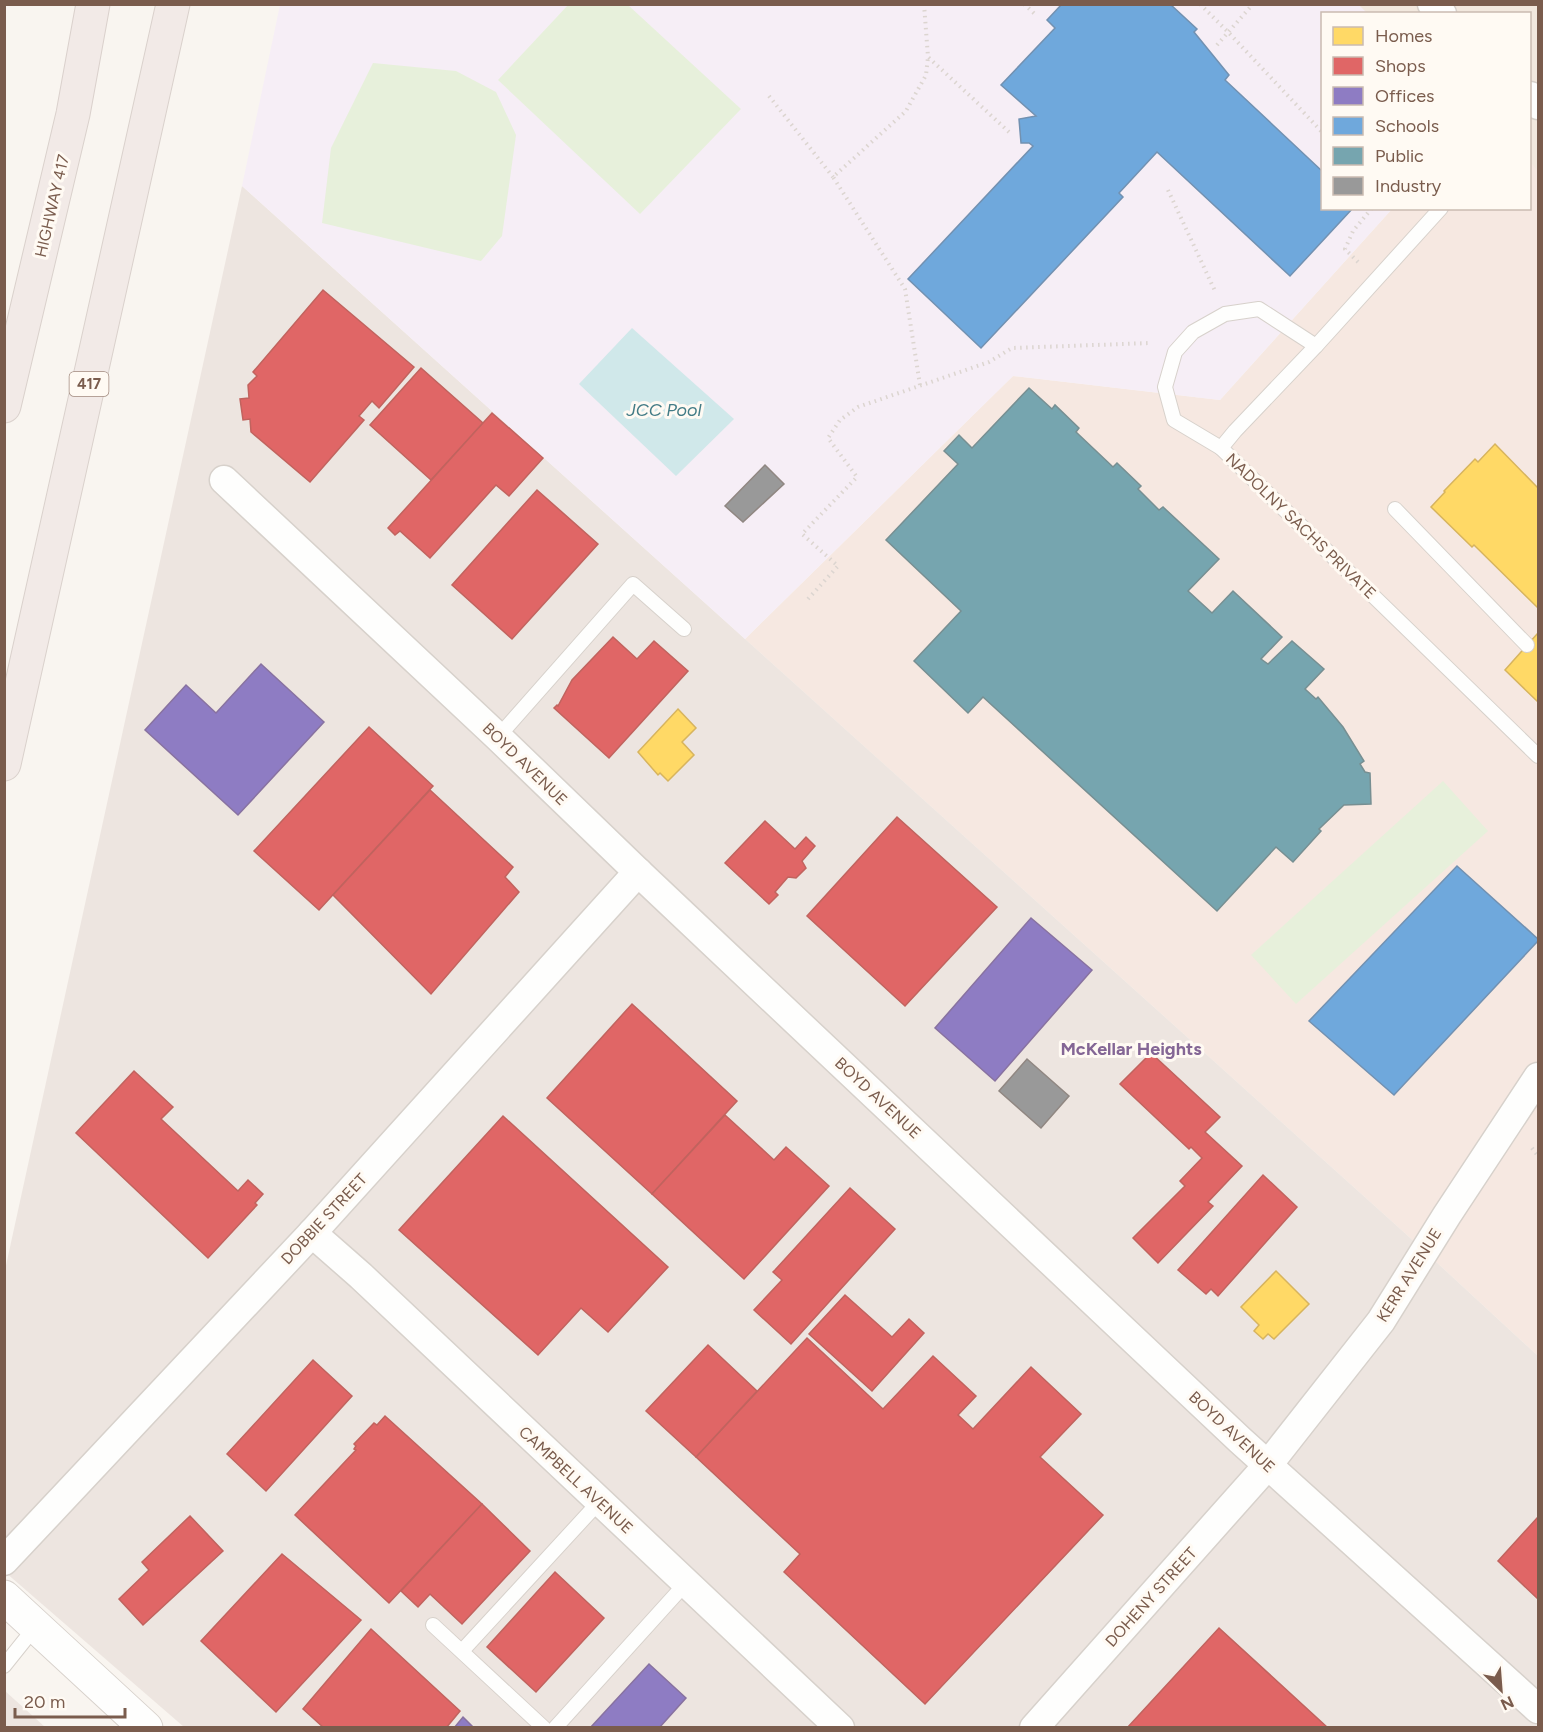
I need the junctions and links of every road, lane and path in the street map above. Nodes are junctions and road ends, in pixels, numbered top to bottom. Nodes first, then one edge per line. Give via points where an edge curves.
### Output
1 (93, 4) edge
2 (173, 4) edge
3 (924, 4) edge
4 (1024, 4) edge
5 (1200, 4) edge
6 (1253, 4) edge
7 (1036, 16) dead end
8 (1229, 33) junction
9 (1217, 45) dead end
10 (928, 57) junction
11 (769, 96) dead end
12 (1321, 130) edge
13 (1009, 132) dead end
14 (833, 177) junction
15 (1168, 190) dead end
16 (1370, 210) edge
17 (1439, 210) edge
18 (1353, 257) dead end
19 (1225, 314) junction
20 (1316, 346) junction
21 (1175, 352) junction
22 (920, 385) junction
23 (4, 406) edge
24 (1221, 448) junction
25 (224, 480) dead end
26 (1395, 509) dead end
27 (808, 599) dead end
28 (684, 629) dead end
29 (1527, 645) dead end
30 (498, 737) junction
31 (1539, 756) edge
32 (4, 764) edge
33 (638, 872) junction
34 (1539, 1077) edge
35 (312, 1233) junction
36 (1268, 1466) junction
37 (599, 1502) junction
38 (4, 1561) edge
39 (686, 1584) junction
40 (4, 1597) edge
41 (433, 1625) dead end
42 (36, 1626) junction
43 (462, 1651) junction
44 (4, 1666) edge
45 (1539, 1709) edge
46 (146, 1728) edge
47 (544, 1728) edge
48 (555, 1728) edge
49 (840, 1728) edge
50 (1034, 1728) edge

1 - 23 highway, HIGHWAY 417 via 73,114
2 - 32 highway, 417
3 - 10 path
4 - 7 path
5 - 8 path
6 - 8 path
8 - 9 path
8 - 12 path
10 - 13 path
10 - 14 path via 926,75 906,111
11 - 14 path
14 - 22 path via 905,289
15 - 19 path
16 - 18 path via 1353,231 1345,249
17 - 20 lane, NADOLNY SACHS PRIVATE
19 - 20 lane via 1259,309
19 - 21 lane via 1193,332
20 - 24 lane, NADOLNY SACHS PRIVATE
21 - 22 path via 1148,342 1012,348 989,362
21 - 24 lane via 1165,387 1174,420
22 - 27 path via 858,407 840,420 828,438 857,477 802,534 838,566
24 - 31 lane, NADOLNY SACHS PRIVATE
25 - 30 street, BOYD AVENUE
26 - 29 lane
28 - 30 lane via 633,584
30 - 33 street, BOYD AVENUE
33 - 35 street, DOBBIE STREET
33 - 36 street, BOYD AVENUE
34 - 36 street, KERR AVENUE via 1381,1321
35 - 37 street, CAMPBELL AVENUE
35 - 38 street, DOBBIE STREET
36 - 45 street, BOYD AVENUE
36 - 50 street, DOHENY STREET
37 - 39 street, CAMPBELL AVENUE
37 - 43 lane
39 - 48 lane
39 - 49 street, CAMPBELL AVENUE
40 - 42 street
41 - 43 lane
42 - 44 lane
42 - 46 street
43 - 47 lane

